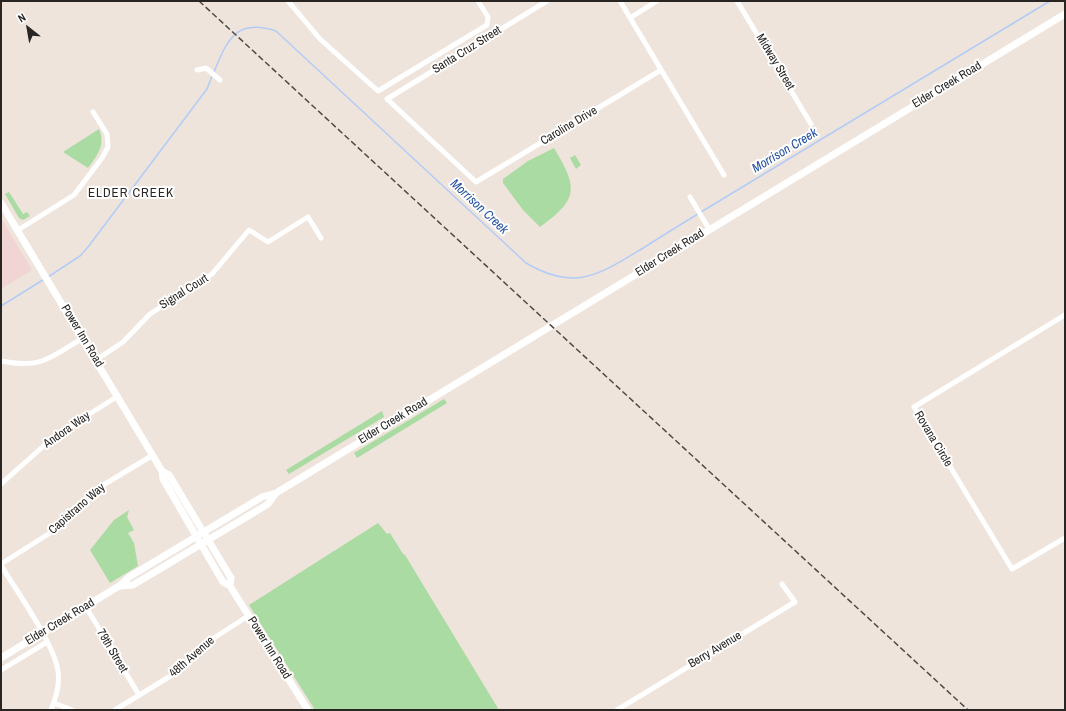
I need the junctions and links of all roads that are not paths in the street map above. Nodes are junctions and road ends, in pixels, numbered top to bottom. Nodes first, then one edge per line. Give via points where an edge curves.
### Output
1 (288, 1) edge
2 (478, 1) edge
3 (547, 1) edge
4 (620, 1) edge
5 (657, 1) edge
6 (738, 1) edge
7 (1065, 14) edge
8 (630, 18) junction
9 (197, 70) dead end
10 (661, 70) junction
11 (220, 80) dead end
12 (387, 99) joint
13 (93, 112) dead end
14 (811, 124) dead end
15 (724, 175) dead end
16 (690, 197) dead end
17 (1, 203) edge
18 (709, 229) junction
19 (18, 230) junction
20 (321, 238) dead end
21 (1065, 315) edge
22 (83, 338) junction
23 (96, 360) junction
24 (1, 361) edge
25 (118, 396) junction
26 (153, 455) junction
27 (1, 484) edge
28 (276, 493) junction
29 (200, 535) junction
30 (1065, 538) edge
31 (205, 543) junction
32 (1, 565) edge
33 (782, 584) dead end
34 (119, 586) junction
35 (86, 607) junction
36 (248, 616) junction
37 (42, 634) junction
38 (47, 642) junction
39 (1, 658) edge
40 (1, 670) edge
41 (139, 696) junction
42 (54, 703) junction
43 (51, 710) edge
44 (72, 710) edge
45 (115, 710) edge
46 (308, 710) edge
47 (617, 710) edge

1 - 2 street via 320,39 378,91 487,25 488,17
3 - 12 street, Santa Cruz Street
4 - 8 street
5 - 8 street
6 - 14 street, Midway Street
7 - 18 street, Elder Creek Road
8 - 10 street
9 - 11 street via 206,68
10 - 12 street, Caroline Drive via 476,182
10 - 15 street
13 - 19 street via 106,129 108,137 108,147 102,158 74,195
16 - 18 street
17 - 19 street, Power Inn Road
18 - 28 street, Elder Creek Road
19 - 22 street, Power Inn Road
20 - 23 street, Signal Court via 308,217 268,242 249,230 212,274 150,314 122,342
21 - 30 street, Rovana Circle via 914,407 1012,569
22 - 23 street, Power Inn Road
22 - 24 street via 35,364
23 - 25 street, Power Inn Road
25 - 26 street, Power Inn Road
25 - 27 street, Andora Way via 56,435
26 - 29 street, Power Inn Road via 162,470 170,475
26 - 32 street, Capistrano Way via 100,488 61,526
28 - 29 street, Elder Creek Road via 262,497
28 - 31 street, Elder Creek Road via 268,504
29 - 31 street, Power Inn Road
29 - 34 street, Elder Creek Road via 129,577
31 - 34 street, Elder Creek Road via 133,585
31 - 36 street, Power Inn Road via 230,578 230,586
32 - 37 street
33 - 47 street, Berry Avenue via 795,602
34 - 35 street, Elder Creek Road
35 - 37 street, Elder Creek Road
35 - 41 street, 79th Street
36 - 41 street, 48th Avenue via 208,640 183,668
36 - 46 street, Power Inn Road
37 - 38 street
37 - 39 street, Elder Creek Road
38 - 40 street
38 - 42 street via 58,673
41 - 45 street, 48th Avenue
42 - 43 street
42 - 44 street

